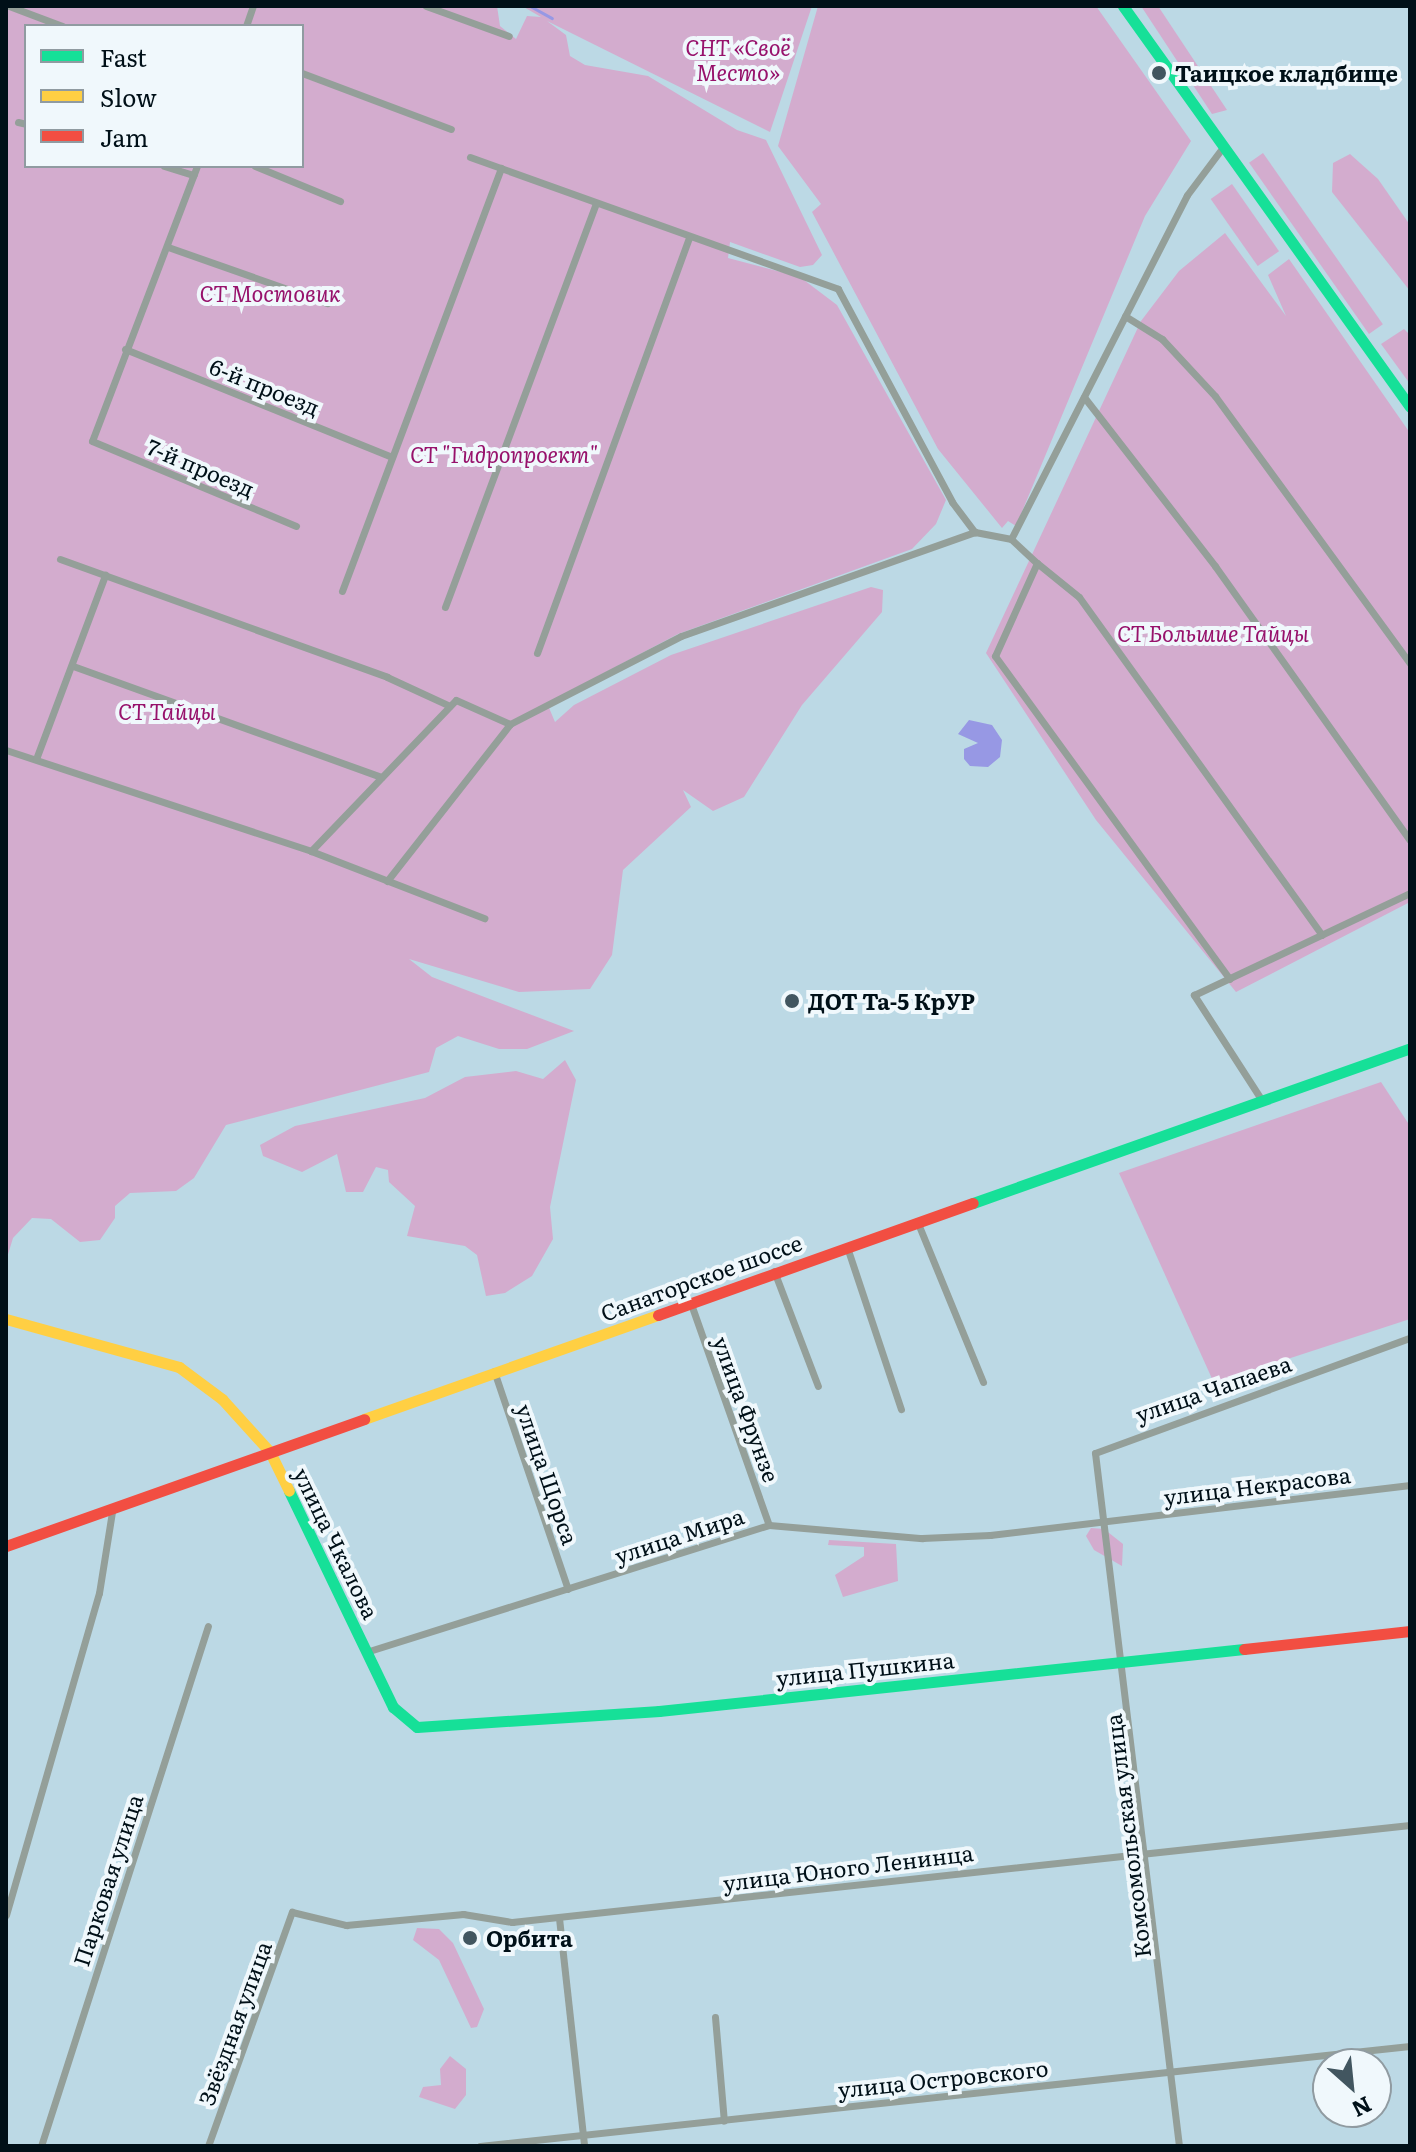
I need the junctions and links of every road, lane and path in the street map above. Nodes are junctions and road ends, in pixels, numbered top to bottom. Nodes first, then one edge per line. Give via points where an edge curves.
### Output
1 (9, 6) edge
2 (426, 6) edge
3 (1123, 6) edge
4 (57, 24) edge
5 (509, 36) dead end
6 (304, 74) edge
7 (451, 129) dead end
8 (1223, 147) junction
9 (470, 157) dead end
10 (171, 168) edge
11 (196, 168) edge
12 (260, 168) edge
13 (501, 168) junction
14 (194, 175) junction
15 (340, 201) dead end
16 (596, 204) junction
17 (689, 237) junction
18 (168, 247) junction
19 (327, 303) dead end
20 (1125, 316) junction
21 (125, 349) junction
22 (1084, 397) junction
23 (1410, 407) edge
24 (392, 457) junction
25 (296, 526) dead end
26 (975, 532) junction
27 (1011, 539) junction
28 (60, 559) dead end
29 (1037, 563) junction
30 (105, 575) junction
31 (342, 591) dead end
32 (445, 607) dead end
33 (537, 653) dead end
34 (1410, 663) edge
35 (73, 666) junction
36 (450, 706) junction
37 (510, 724) junction
38 (6, 750) edge
39 (36, 759) junction
40 (382, 777) junction
41 (1410, 840) edge
42 (311, 851) junction
43 (387, 881) junction
44 (1410, 893) edge
45 (484, 918) dead end
46 (1322, 935) junction
47 (1230, 979) junction
48 (1410, 1049) edge
49 (1261, 1099) junction
50 (917, 1221) junction
51 (847, 1247) junction
52 (774, 1271) junction
53 (691, 1304) junction
54 (6, 1319) edge
55 (1410, 1338) edge
56 (494, 1371) junction
57 (983, 1382) dead end
58 (818, 1386) dead end
59 (901, 1409) dead end
60 (270, 1452) junction
61 (1410, 1485) edge
62 (112, 1511) junction
63 (1107, 1521) junction
64 (769, 1525) junction
65 (6, 1546) edge
66 (568, 1589) junction
67 (208, 1626) dead end
68 (1410, 1631) edge
69 (366, 1652) junction
70 (1124, 1660) junction
71 (1410, 1825) edge
72 (1148, 1850) junction
73 (292, 1912) joint
74 (6, 1915) edge
75 (559, 1918) junction
76 (715, 2017) dead end
77 (1410, 2046) edge
78 (1172, 2071) junction
79 (724, 2121) junction
80 (584, 2142) edge
81 (41, 2146) edge
82 (208, 2146) edge
83 (480, 2146) edge
84 (1179, 2146) edge

1 - 4 street
2 - 5 street
3 - 8 street
6 - 7 street
8 - 20 street via 1187,195
8 - 23 street
9 - 13 street
10 - 14 street
11 - 14 street
12 - 15 street
13 - 16 street
13 - 24 street
14 - 18 street
16 - 17 street
16 - 32 street
17 - 26 street via 838,289 952,502
17 - 33 street
18 - 19 street
18 - 21 street
20 - 22 street
20 - 34 street via 1162,339 1215,396
21 - 24 street, 6-й проезд
21 - 25 street, 7-й проезд via 92,441
22 - 27 street
22 - 41 street via 1215,566
24 - 31 street
26 - 27 street
26 - 37 street via 681,636
27 - 29 street
28 - 30 street
29 - 46 street via 1079,597
29 - 47 street via 995,656
30 - 35 street
30 - 36 street
35 - 39 street
35 - 40 street
36 - 37 street via 456,700
36 - 40 street
37 - 43 street via 493,753
38 - 39 street
39 - 42 street
40 - 42 street
42 - 43 street
43 - 45 street
44 - 46 street
46 - 47 street
47 - 49 street via 1194,995
48 - 49 street, Санаторское шоссе
49 - 50 street, Санаторское шоссе
50 - 51 street, Санаторское шоссе
50 - 57 street
51 - 52 street, Санаторское шоссе
51 - 59 street
52 - 53 street, Санаторское шоссе
52 - 58 street
53 - 56 street, Санаторское шоссе
53 - 64 street, улица Фрунзе
54 - 60 street, улица Чкалова via 179,1367 204,1382
55 - 63 street, улица Чапаева via 1102,1446 1096,1461
56 - 60 street, Санаторское шоссе
56 - 66 street, улица Щорса
60 - 62 street, Санаторское шоссе
60 - 69 street, улица Чкалова
61 - 63 street, улица Некрасова
62 - 65 street, Санаторское шоссе
62 - 74 street via 99,1593
63 - 64 street, улица Мира via 922,1538
63 - 70 street, Комсомольская улица
64 - 66 street, улица Мира
66 - 69 street, улица Мира
67 - 81 street, Парковая улица
68 - 70 street, улица Пушкина
69 - 70 street, улица Пушкина via 402,1721 443,1730
70 - 72 street, Комсомольская улица
71 - 72 street, улица Юного Ленинца
72 - 75 street, улица Юного Ленинца
72 - 78 street, Комсомольская улица
73 - 75 street, улица Юного Ленинца via 346,1925 463,1914 512,1922
73 - 82 street, Звёздная улица
75 - 80 street
76 - 79 street
77 - 78 street, улица Островского
78 - 79 street, улица Островского
78 - 84 street, Комсомольская улица
79 - 80 street, улица Островского
80 - 83 street, улица Островского

